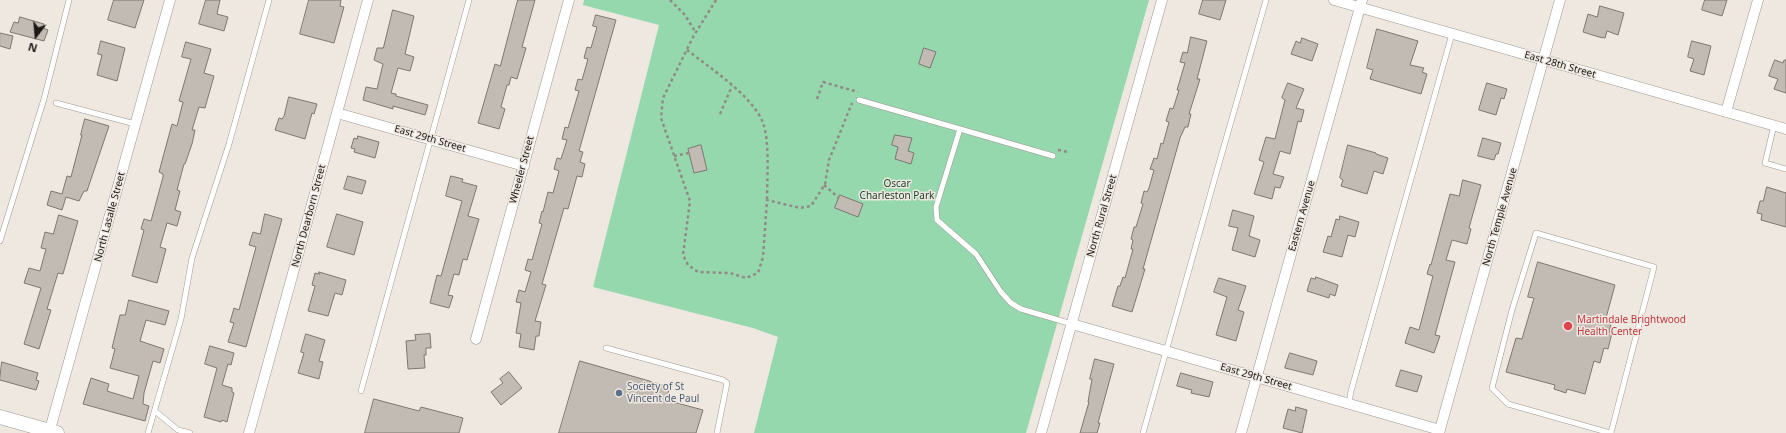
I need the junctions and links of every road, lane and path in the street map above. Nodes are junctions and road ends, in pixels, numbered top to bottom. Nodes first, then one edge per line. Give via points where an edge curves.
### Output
1 (69, 0) edge
2 (170, 0) edge
3 (269, 0) edge
4 (368, 0) edge
5 (469, 0) edge
6 (569, 0) edge
7 (670, 0) edge
8 (716, 0) edge
9 (1162, 0) edge
10 (1266, 0) edge
11 (1334, 0) edge
12 (1560, 0) edge
13 (1758, 0) edge
14 (1361, 4) edge
15 (696, 33) junction
16 (1452, 34) junction
17 (687, 50) junction
18 (1543, 60) junction
19 (732, 86) junction
20 (857, 92) dead end
21 (859, 100) dead end
22 (56, 103) dead end
23 (1726, 112) junction
24 (337, 113) junction
25 (720, 114) dead end
26 (135, 124) junction
27 (1774, 125) junction
28 (960, 129) junction
29 (1786, 129) edge
30 (431, 139) junction
31 (689, 153) dead end
32 (674, 156) junction
33 (1053, 156) dead end
34 (524, 166) junction
35 (1786, 169) edge
36 (824, 185) junction
37 (839, 198) dead end
38 (767, 200) junction
39 (0, 241) edge
40 (1072, 324) junction
41 (476, 339) dead end
42 (606, 348) dead end
43 (1167, 351) junction
44 (1257, 377) junction
45 (361, 391) dead end
46 (1349, 404) junction
47 (155, 410) junction
48 (0, 416) edge
49 (1440, 431) edge
50 (52, 432) edge
51 (148, 433) edge
52 (190, 433) edge
53 (249, 433) edge
54 (717, 433) edge
55 (1041, 433) edge
56 (1143, 433) edge
57 (1241, 433) edge
58 (1611, 433) edge

1 - 39 lane via 44,99
2 - 26 street, North Lasalle Street
3 - 47 lane via 229,144 192,258 182,319
4 - 24 street, North Dearborn Street
5 - 30 lane
6 - 34 street, Wheeler Street
7 - 15 path via 685,15
8 - 15 path
9 - 40 street, North Rural Street
10 - 43 lane
11 - 14 street, East 28th Street
12 - 18 street, North Temple Avenue
13 - 23 street
14 - 16 street, East 28th Street
14 - 44 street, Eastern Avenue
15 - 17 path
16 - 18 street, East 28th Street
16 - 46 lane
17 - 19 path
17 - 32 path via 663,98 660,118
18 - 23 street, East 28th Street
18 - 49 street, North Temple Avenue
19 - 25 path
19 - 38 path via 756,108 764,124 768,155
20 - 36 path via 829,160
21 - 28 lane
22 - 26 lane
23 - 27 street, East 28th Street
24 - 30 street, East 29th Street
24 - 53 street, North Dearborn Street
26 - 50 street, North Lasalle Street
27 - 29 street, East 28th Street
27 - 35 lane via 1765,163
28 - 33 lane
28 - 40 lane via 936,207 937,220 976,254 1011,303 1021,309
30 - 34 street, East 29th Street
30 - 45 lane
31 - 32 path
32 - 38 path via 690,202 683,255 688,265 698,272 730,273 746,278 758,273 763,257
34 - 41 street, Wheeler Street
36 - 37 path
36 - 38 path via 811,206 804,208
40 - 43 street, East 29th Street
40 - 55 street, North Rural Street
42 - 54 lane via 727,383
43 - 44 street, East 29th Street
43 - 56 lane
44 - 46 street, East 29th Street
44 - 57 street, Eastern Avenue
46 - 49 street, East 29th Street
47 - 51 lane
47 - 52 lane via 178,430
48 - 50 main road
58 - 58 lane via 1654,267 1536,233 1512,310 1492,388 1508,404

